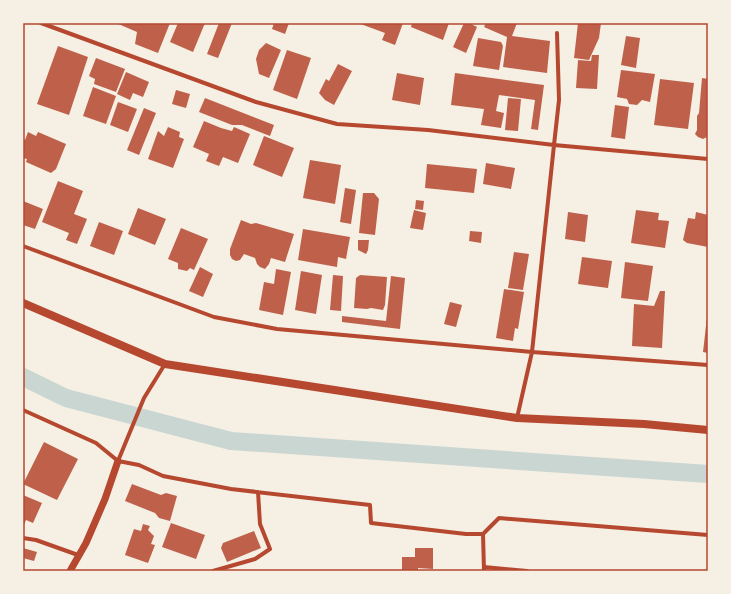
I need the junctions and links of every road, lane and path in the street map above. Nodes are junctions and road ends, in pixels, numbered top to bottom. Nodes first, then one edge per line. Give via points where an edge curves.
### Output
1 (42, 23) edge
2 (557, 33) dead end
3 (554, 145) junction
4 (708, 159) edge
5 (23, 246) edge
6 (23, 303) edge
7 (532, 352) junction
8 (165, 364) junction
9 (708, 365) edge
10 (23, 410) edge
11 (517, 418) junction
12 (708, 430) edge
13 (118, 461) junction
14 (258, 492) junction
15 (483, 534) junction
16 (708, 535) edge
17 (23, 538) edge
18 (78, 555) junction
19 (484, 569) edge
20 (70, 571) edge
21 (213, 571) edge
22 (527, 571) edge

1 - 3 street via 256,102 337,124 428,130
2 - 3 street via 559,100
3 - 4 street
3 - 7 street
5 - 7 street via 214,317 277,329
6 - 8 main road
7 - 9 street
7 - 11 street
8 - 11 main road
8 - 13 street via 144,398
10 - 13 street via 96,443
11 - 12 main road
13 - 14 street via 139,465 163,476
13 - 18 street via 105,499
14 - 15 street via 370,505 371,523
14 - 21 street via 260,524 270,549 255,559
15 - 16 street via 499,518
15 - 19 street
17 - 18 street
18 - 20 street
19 - 22 street

